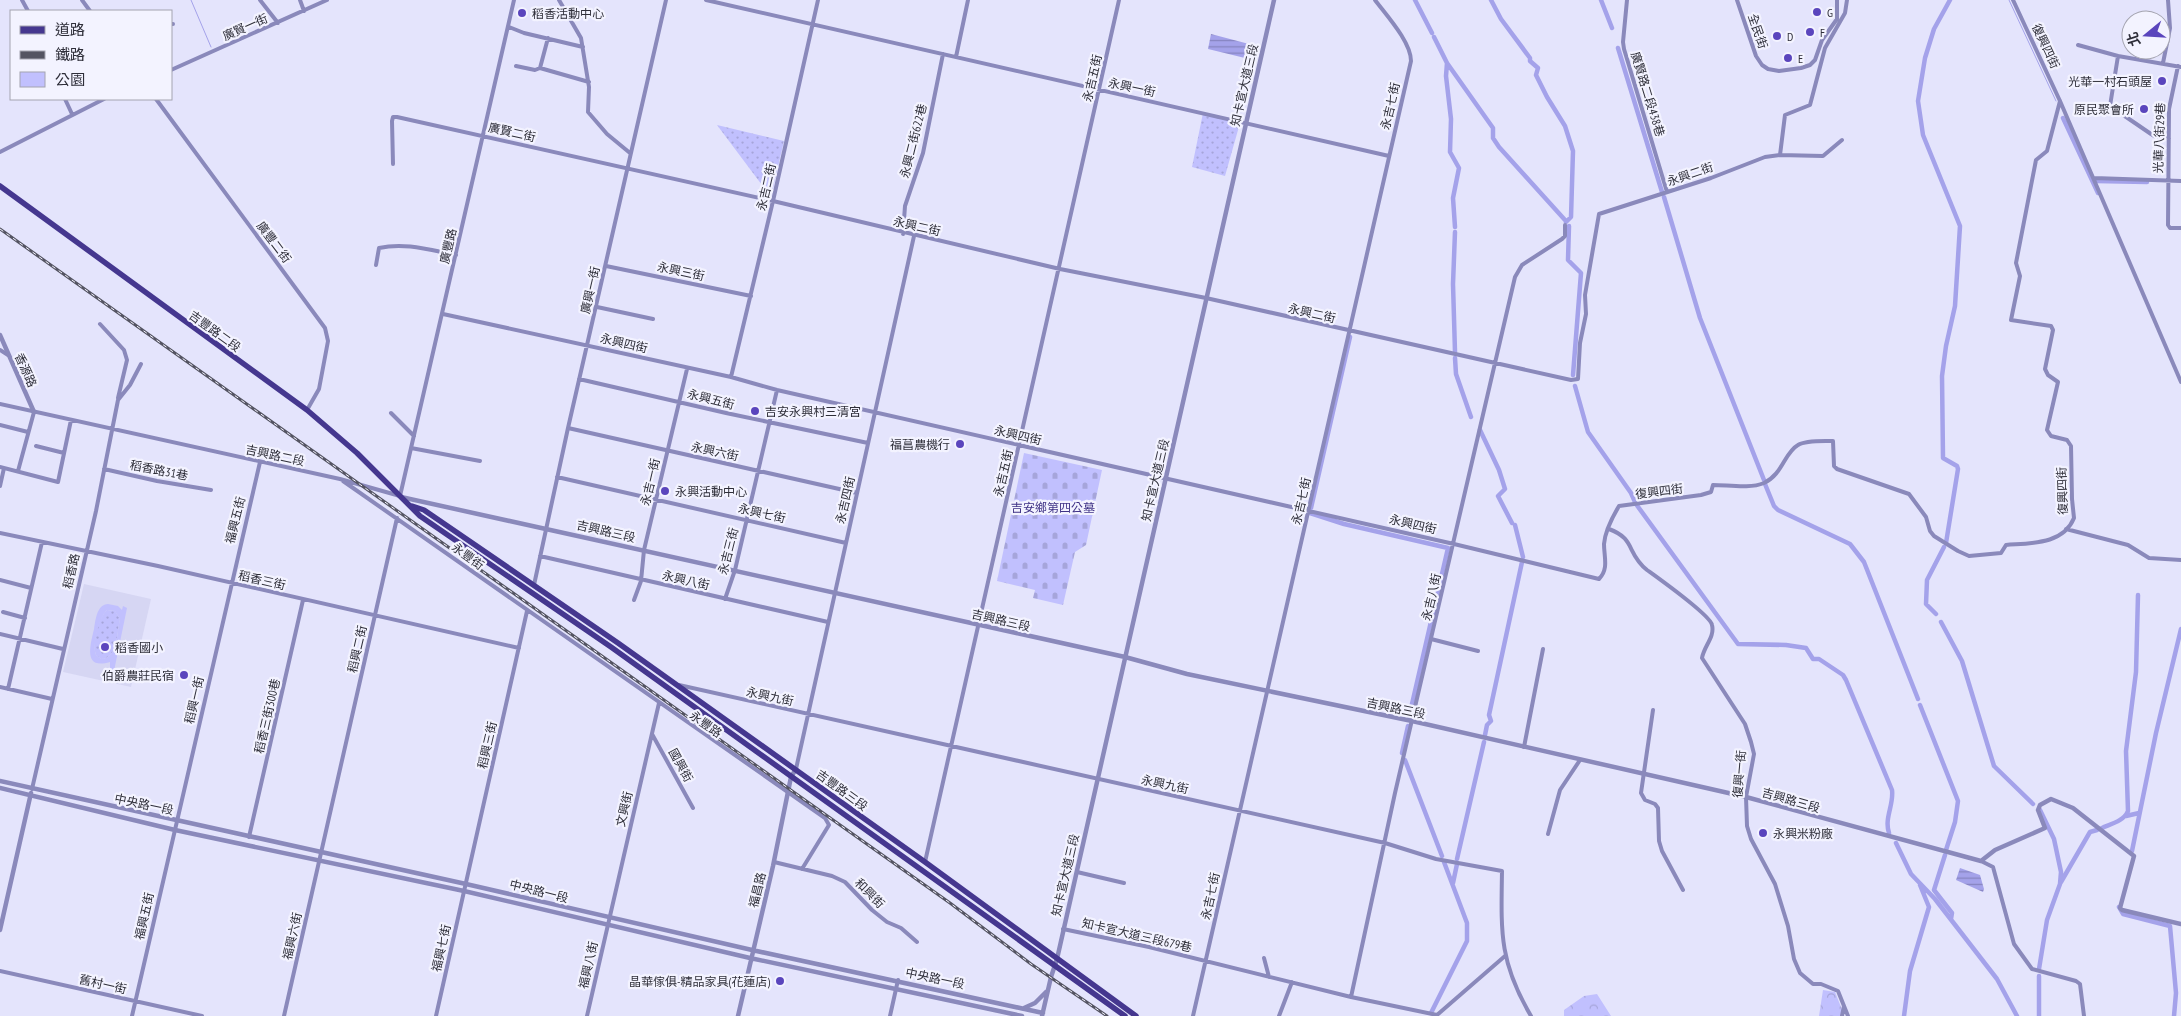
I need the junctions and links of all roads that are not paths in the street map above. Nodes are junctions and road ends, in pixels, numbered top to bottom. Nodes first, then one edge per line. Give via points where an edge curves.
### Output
1 (260, 0) edge
2 (300, 0) edge
3 (327, 0) edge
4 (514, 0) edge
5 (559, 0) edge
6 (666, 0) edge
7 (706, 0) edge
8 (818, 0) edge
9 (968, 0) edge
10 (1120, 0) edge
11 (1274, 0) edge
12 (1375, 0) edge
13 (1627, 0) edge
14 (1737, 0) edge
15 (1837, 0) edge
16 (1847, 0) edge
17 (2013, 0) edge
18 (2168, 0) edge
19 (304, 11) junction
20 (278, 23) junction
21 (812, 25) junction
22 (508, 27) junction
23 (548, 38) junction
24 (2078, 45) dead end
25 (583, 47) junction
26 (943, 54) junction
27 (2118, 56) junction
28 (956, 57) junction
29 (2163, 62) junction
30 (516, 66) dead end
31 (2179, 66) edge
32 (540, 68) junction
33 (172, 70) edge
34 (589, 82) junction
35 (1099, 90) junction
36 (65, 100) edge
37 (102, 100) edge
38 (157, 100) edge
39 (2060, 101) junction
40 (72, 114) junction
41 (1245, 122) junction
42 (483, 136) junction
43 (2169, 138) junction
44 (1842, 140) dead end
45 (0, 152) edge
46 (630, 154) junction
47 (1780, 155) junction
48 (1388, 156) junction
49 (394, 164) dead end
50 (627, 169) junction
51 (2094, 178) junction
52 (2168, 181) junction
53 (2181, 181) edge
54 (0, 186) edge
55 (1667, 192) junction
56 (773, 201) junction
57 (1565, 225) dead end
58 (2181, 228) edge
59 (903, 234) junction
60 (914, 236) junction
61 (456, 255) junction
62 (376, 265) dead end
63 (606, 266) junction
64 (1060, 269) junction
65 (752, 296) junction
66 (1206, 298) junction
67 (596, 307) junction
68 (443, 314) junction
69 (652, 319) dead end
70 (100, 324) dead end
71 (1349, 332) junction
72 (0, 335) edge
73 (587, 344) junction
74 (0, 350) edge
75 (8, 356) junction
76 (141, 364) dead end
77 (1494, 364) junction
78 (687, 368) junction
79 (731, 377) junction
80 (578, 379) junction
81 (2181, 382) edge
82 (777, 390) junction
83 (118, 400) junction
84 (679, 401) junction
85 (0, 404) edge
86 (307, 410) junction
87 (34, 412) junction
88 (875, 412) junction
89 (391, 413) dead end
90 (71, 420) junction
91 (769, 422) junction
92 (0, 426) edge
93 (568, 428) junction
94 (111, 430) junction
95 (28, 432) junction
96 (414, 436) junction
97 (868, 443) junction
98 (36, 446) dead end
99 (1020, 446) junction
100 (411, 448) junction
101 (667, 451) junction
102 (64, 453) junction
103 (260, 462) junction
104 (480, 462) dead end
105 (2, 467) edge
106 (104, 469) junction
107 (758, 470) junction
108 (18, 471) junction
109 (557, 477) junction
110 (340, 479) junction
111 (1165, 479) junction
112 (0, 486) edge
113 (211, 490) dead end
114 (857, 493) junction
115 (400, 496) junction
116 (656, 499) junction
117 (407, 504) junction
118 (1309, 511) junction
119 (397, 518) junction
120 (747, 519) junction
121 (546, 528) junction
122 (1609, 529) junction
123 (2066, 529) junction
124 (0, 533) edge
125 (42, 542) junction
126 (846, 543) junction
127 (1454, 544) junction
128 (86, 550) junction
129 (644, 550) junction
130 (540, 556) junction
131 (2181, 560) edge
132 (735, 570) junction
133 (1589, 576) joint
134 (0, 580) edge
135 (641, 581) junction
136 (230, 583) junction
137 (534, 585) junction
138 (31, 588) junction
139 (528, 592) joint
140 (835, 593) junction
141 (725, 599) junction
142 (303, 600) junction
143 (634, 600) dead end
144 (527, 611) junction
145 (3, 612) dead end
146 (374, 615) junction
147 (25, 618) junction
148 (828, 622) junction
149 (980, 625) junction
150 (0, 634) edge
151 (20, 639) junction
152 (1431, 639) junction
153 (519, 648) junction
154 (63, 649) junction
155 (1543, 649) dead end
156 (1478, 651) dead end
157 (1125, 657) junction
158 (677, 685) junction
159 (0, 687) edge
160 (8, 689) junction
161 (1267, 690) junction
162 (52, 699) junction
163 (659, 703) junction
164 (1653, 710) dead end
165 (808, 714) junction
166 (1412, 721) junction
167 (652, 733) junction
168 (952, 747) junction
169 (1524, 748) junction
170 (1580, 760) junction
171 (796, 769) junction
172 (1643, 774) junction
173 (790, 777) junction
174 (1097, 779) junction
175 (0, 782) edge
176 (0, 788) edge
177 (32, 789) junction
178 (789, 793) junction
179 (30, 796) junction
180 (1746, 797) junction
181 (694, 808) dead end
182 (1239, 810) junction
183 (177, 821) junction
184 (174, 830) junction
185 (1548, 834) dead end
186 (249, 837) junction
187 (1385, 843) junction
188 (321, 852) junction
189 (319, 861) junction
190 (1981, 861) junction
191 (774, 862) junction
192 (925, 862) junction
193 (802, 869) junction
194 (1077, 872) junction
195 (1124, 883) dead end
196 (466, 884) junction
197 (1683, 890) dead end
198 (464, 891) junction
199 (610, 919) junction
200 (608, 924) junction
201 (2181, 924) edge
202 (1063, 929) junction
203 (0, 930) edge
204 (917, 942) dead end
205 (752, 950) junction
206 (1505, 956) junction
207 (750, 958) junction
208 (1264, 958) dead end
209 (1206, 961) junction
210 (1056, 962) junction
211 (0, 971) edge
212 (1269, 977) junction
213 (898, 980) junction
214 (1292, 982) junction
215 (896, 988) junction
216 (1047, 992) junction
217 (1351, 997) junction
218 (135, 1001) junction
219 (1844, 1006) junction
220 (1023, 1008) junction
221 (1042, 1014) edge
222 (132, 1016) edge
223 (202, 1016) edge
224 (284, 1016) edge
225 (436, 1016) edge
226 (587, 1016) edge
227 (738, 1016) edge
228 (890, 1016) edge
229 (1021, 1016) edge
230 (1125, 1016) edge
231 (1136, 1016) edge
232 (1194, 1016) edge
233 (1279, 1016) edge
234 (1531, 1016) edge
235 (1842, 1016) edge
236 (1848, 1016) edge
237 (2084, 1016) edge

1 - 20 street
2 - 19 street
3 - 19 street, 廣賢一街
4 - 22 street, 廣豐路
5 - 25 street via 582,38
6 - 46 street, 廣興一街
7 - 21 street
8 - 21 street, 永吉二街
9 - 28 street
10 - 35 street, 永吉五街
11 - 41 street, 知卡宣大道三段
12 - 48 street, 永吉七街 via 1411,53
13 - 55 street, 廣賢路二段438巷 via 1624,49
14 - 15 street, 全民街 via 1756,56 1768,69 1779,70 1800,68 1815,60 1822,40 1837,19
16 - 47 street via 1845,13 1825,48 1810,105 1785,115
17 - 39 street, 復興四街
18 - 29 street via 2170,28
19 - 20 street, 廣賢一街
20 - 33 street, 廣賢一街
21 - 26 street, 永興一街
21 - 56 street, 永吉二街
22 - 23 street
22 - 42 street, 廣豐路
23 - 25 street
23 - 32 street
24 - 27 street
25 - 34 street
26 - 28 street, 永興一街
26 - 59 street, 永興二街622巷 via 923,153 905,206
27 - 29 street
27 - 43 street via 2110,106 2156,137
28 - 35 street, 永興一街
29 - 31 street
30 - 32 street
31 - 43 street, 光華八街29巷 via 2170,103
32 - 34 street
34 - 46 street via 588,112
35 - 41 street, 永興一街
35 - 64 street, 永吉五街
36 - 40 street
37 - 40 street
38 - 86 street, 廣豐二街 via 326,328 328,341 320,389
39 - 51 street, 復興四街
39 - 123 street, 復興四街 via 2047,151 2036,160 2016,263 2020,276 2011,320 2044,324 2053,330 2045,369 2058,382 2047,430 2051,436 2067,440 2071,446 2074,518
40 - 45 street
41 - 48 street, 永興一街
41 - 66 street, 知卡宣大道三段
42 - 49 street, 廣賢二街 via 393,116
42 - 50 street, 廣賢二街
42 - 61 street, 廣豐路
43 - 52 street, 光華八街29巷
44 - 47 street, 永興二街 via 1823,156
46 - 50 street, 廣興一街
47 - 55 street, 永興二街 via 1754,160
48 - 71 street, 永吉七街
50 - 56 street, 永興二街
50 - 63 street, 廣興一街
51 - 52 street
51 - 81 street, 復興四街
52 - 53 street
52 - 58 street, 光華八街29巷 via 2168,225
54 - 86 main road, 吉豐路二段
55 - 77 street, 永興二街 via 1599,214 1585,295 1586,314 1578,378 1563,379
56 - 59 street, 永興二街
56 - 65 street, 永吉二街
57 - 77 street, 永吉八街 via 1562,239 1518,269
59 - 60 street, 永興二街
60 - 64 street, 永興二街
60 - 88 street, 永吉四街
61 - 62 street via 404,245 389,246 379,248
61 - 68 street, 廣豐路
63 - 65 street, 永興三街
63 - 67 street, 廣興一街
64 - 66 street, 永興二街
64 - 99 street, 永吉五街
65 - 79 street, 永吉二街
66 - 71 street, 永興二街
66 - 111 street, 知卡宣大道三段
67 - 69 street
67 - 73 street, 廣興一街
68 - 73 street, 永興四街
68 - 96 street, 廣豐路
70 - 83 street via 124,350 128,360
71 - 77 street, 永興二街
71 - 118 street, 永吉七街
72 - 75 street, 香源路
73 - 78 street, 永興四街
73 - 80 street, 廣興一街
74 - 75 street
75 - 87 street, 香源路
76 - 83 street, 稻香路
77 - 127 street, 永吉八街
78 - 79 street, 永興四街
78 - 84 street, 永吉一街
79 - 82 street, 永興四街
80 - 84 street, 永興五街
80 - 93 street, 廣興一街
82 - 88 street, 永興四街
82 - 91 street, 永吉三街
83 - 94 street, 稻香路
84 - 91 street, 永興五街
84 - 101 street, 永吉一街
85 - 87 street, 吉興路二段
86 - 115 main road, 吉豐路二段
87 - 90 street, 吉興路二段
87 - 95 street
88 - 97 street, 永吉四街
88 - 99 street, 永興四街
89 - 96 street
90 - 94 street, 吉興路二段
90 - 102 street
91 - 97 street, 永興五街
91 - 107 street, 永吉三街
92 - 95 street
93 - 101 street, 永興六街
93 - 109 street, 廣興一街
94 - 103 street, 吉興路二段
94 - 106 street, 稻香路
95 - 108 street
96 - 100 street, 廣豐路
97 - 114 street, 永吉四街
98 - 102 street
99 - 111 street, 永興四街
99 - 149 street, 永吉五街
100 - 104 street
100 - 115 street, 廣豐路
101 - 107 street, 永興六街
101 - 116 street, 永吉一街
102 - 108 street via 58,482
103 - 110 street, 吉興路二段
103 - 136 street, 福興五街
105 - 108 street
105 - 112 street
106 - 113 street, 稻香路31巷
106 - 128 street, 稻香路
107 - 114 street, 永興六街
107 - 120 street, 永吉三街
109 - 116 street, 永興七街
109 - 121 street, 廣興一街
110 - 115 street, 吉興路二段
110 - 119 street
111 - 118 street, 永興四街
111 - 157 street, 知卡宣大道三段
114 - 126 street, 永吉四街
115 - 117 main road, 吉豐路二段
115 - 121 street, 吉興路二段
116 - 120 street, 永興七街
116 - 129 street, 永吉一街
117 - 137 main road, 吉豐路二段 via 424,510
117 - 139 main road, 吉豐路二段
118 - 127 street, 永興四街
118 - 161 street, 永吉七街
119 - 144 street, 永豐街
119 - 146 street, 稻興二街
120 - 126 street, 永興七街
120 - 132 street, 永吉三街
121 - 129 street, 吉興路三段
121 - 130 street, 廣興一街
122 - 123 street, 復興四街 via 1619,506 1701,495 1711,492 1713,486 1763,483 1777,474 1796,446 1833,441 1834,466 1837,469 1909,494 1926,517 1934,536 1963,554 1995,555 2001,553 2006,545 2049,541
122 - 133 street, 復興四街 via 1604,544 1606,566 1601,578
122 - 180 street, 復興一街 via 1626,538 1637,562 1709,619 1712,625 1710,640 1702,658 1745,724 1752,742 1754,754
123 - 131 street via 2128,545 2149,558
124 - 125 street, 稻香三街
125 - 128 street, 稻香三街
125 - 138 street
126 - 140 street, 永吉四街
127 - 133 street, 永興四街
127 - 152 street, 永吉八街
128 - 136 street, 稻香三街
128 - 154 street, 稻香路
129 - 132 street, 吉興路三段
129 - 135 street, 永吉一街
130 - 135 street, 永興八街
130 - 137 street, 廣興一街
132 - 140 street, 吉興路三段
132 - 141 street, 永吉三街
134 - 138 street
135 - 141 street, 永興八街
135 - 143 street, 永吉一街
136 - 142 street, 稻香三街
136 - 183 street, 稻興一街
137 - 158 main road, 吉豐路三段
138 - 147 street
139 - 173 main road, 吉豐路三段 via 611,647
140 - 148 street, 永吉四街
140 - 149 street, 吉興路三段
141 - 148 street, 永興八街
142 - 146 street, 稻香三街
142 - 186 street, 稻香三街300巷
144 - 153 street, 稻興三街
144 - 163 street, 永豐路
145 - 147 street
146 - 153 street, 稻香三街
146 - 188 street, 稻興二街
147 - 151 street
148 - 165 street, 永吉四街
149 - 157 street, 吉興路三段
149 - 168 street, 永吉五街
150 - 151 street
151 - 154 street
151 - 160 street
152 - 156 street
152 - 166 street, 永吉八街
153 - 196 street, 稻興三街
154 - 162 street, 稻香路
155 - 169 street
157 - 161 street, 吉興路三段 via 1187,674
157 - 174 street, 知卡宣大道三段
158 - 165 street, 永興九街
158 - 171 main road, 吉豐路三段
159 - 160 street
160 - 162 street
161 - 166 street, 吉興路三段
161 - 182 street, 永吉七街
162 - 177 street, 稻香路
163 - 167 street, 文興街
163 - 178 street, 永豐路
164 - 172 street via 1651,739
165 - 168 street, 永興九街
165 - 171 street, 永吉四街
166 - 169 street, 吉興路三段
166 - 187 street, 永吉八街
167 - 181 street, 國興街
167 - 199 street, 文興街
168 - 174 street, 永興九街
168 - 192 street, 永吉五街
169 - 170 street, 吉興路三段
170 - 172 street, 吉興路三段
170 - 185 street via 1560,790
171 - 173 street
171 - 192 main road, 吉豐路三段
172 - 180 street, 吉興路三段
172 - 197 street via 1642,798 1658,808 1658,841
173 - 178 street, 福昌路
173 - 210 main road, 吉豐路三段
174 - 182 street, 永興九街
174 - 194 street, 知卡宣大道三段
175 - 177 street, 中央路一段
176 - 179 street, 中央路一段
177 - 179 street
177 - 183 street, 中央路一段
178 - 191 street, 福昌路
178 - 193 street, 永豐路 via 825,818 829,825
179 - 184 street, 中央路一段
179 - 203 street
180 - 190 street, 吉興路三段
180 - 219 street, 復興一街 via 1748,832 1775,884 1800,973 1813,984 1838,991
182 - 187 street, 永興九街
182 - 209 street, 永吉七街
183 - 184 street, 福興五街
183 - 186 street, 中央路一段
184 - 189 street, 中央路一段
184 - 218 street, 福興五街
186 - 188 street, 中央路一段
187 - 206 street, 永興九街 via 1436,859 1502,871 1501,930
187 - 217 street, 永吉八街
188 - 189 street, 稻興二街
188 - 196 street, 中央路一段
189 - 198 street, 中央路一段
189 - 224 street, 福興六街
190 - 201 street via 1995,850 2045,828 2038,810 2040,805 2051,799 2073,808 2134,856 2122,910
190 - 237 street via 1993,867 2017,948 2032,969 2076,980 2080,984
191 - 193 street, 和興街
191 - 205 street, 福昌路
192 - 210 main road, 吉豐路三段
193 - 204 street, 和興街 via 845,882 872,910
194 - 195 street
194 - 202 street, 知卡宣大道三段
196 - 198 street, 福興七街
196 - 199 street, 中央路一段
198 - 200 street, 中央路一段
198 - 225 street, 福興七街
199 - 200 street, 福興八街
199 - 205 street, 中央路一段
200 - 207 street, 中央路一段
200 - 226 street, 福興八街
202 - 209 street, 知卡宣大道三段679巷
202 - 210 street, 知卡宣大道三段
205 - 207 street, 福昌路
205 - 213 street, 中央路一段
206 - 217 street, 知卡宣大道三段679巷 via 1437,1015
206 - 234 street, 永興九街 via 1516,991
207 - 215 street, 中央路一段
207 - 227 street, 福昌路
208 - 212 street
209 - 212 street, 知卡宣大道三段679巷
209 - 232 street, 永吉七街
210 - 216 street, 知卡宣大道三段
210 - 230 main road, 吉豐路三段
210 - 231 main road, 吉豐路三段
211 - 218 street, 舊村一街
212 - 214 street, 知卡宣大道三段679巷
213 - 215 street
213 - 220 street, 中央路一段
214 - 217 street, 知卡宣大道三段679巷
214 - 233 street
215 - 228 street
215 - 229 street, 中央路一段
216 - 220 street
216 - 221 street, 知卡宣大道三段
218 - 222 street, 福興五街
218 - 223 street, 舊村一街
219 - 235 street
219 - 236 street, 復興一街
220 - 221 street, 中央路一段

